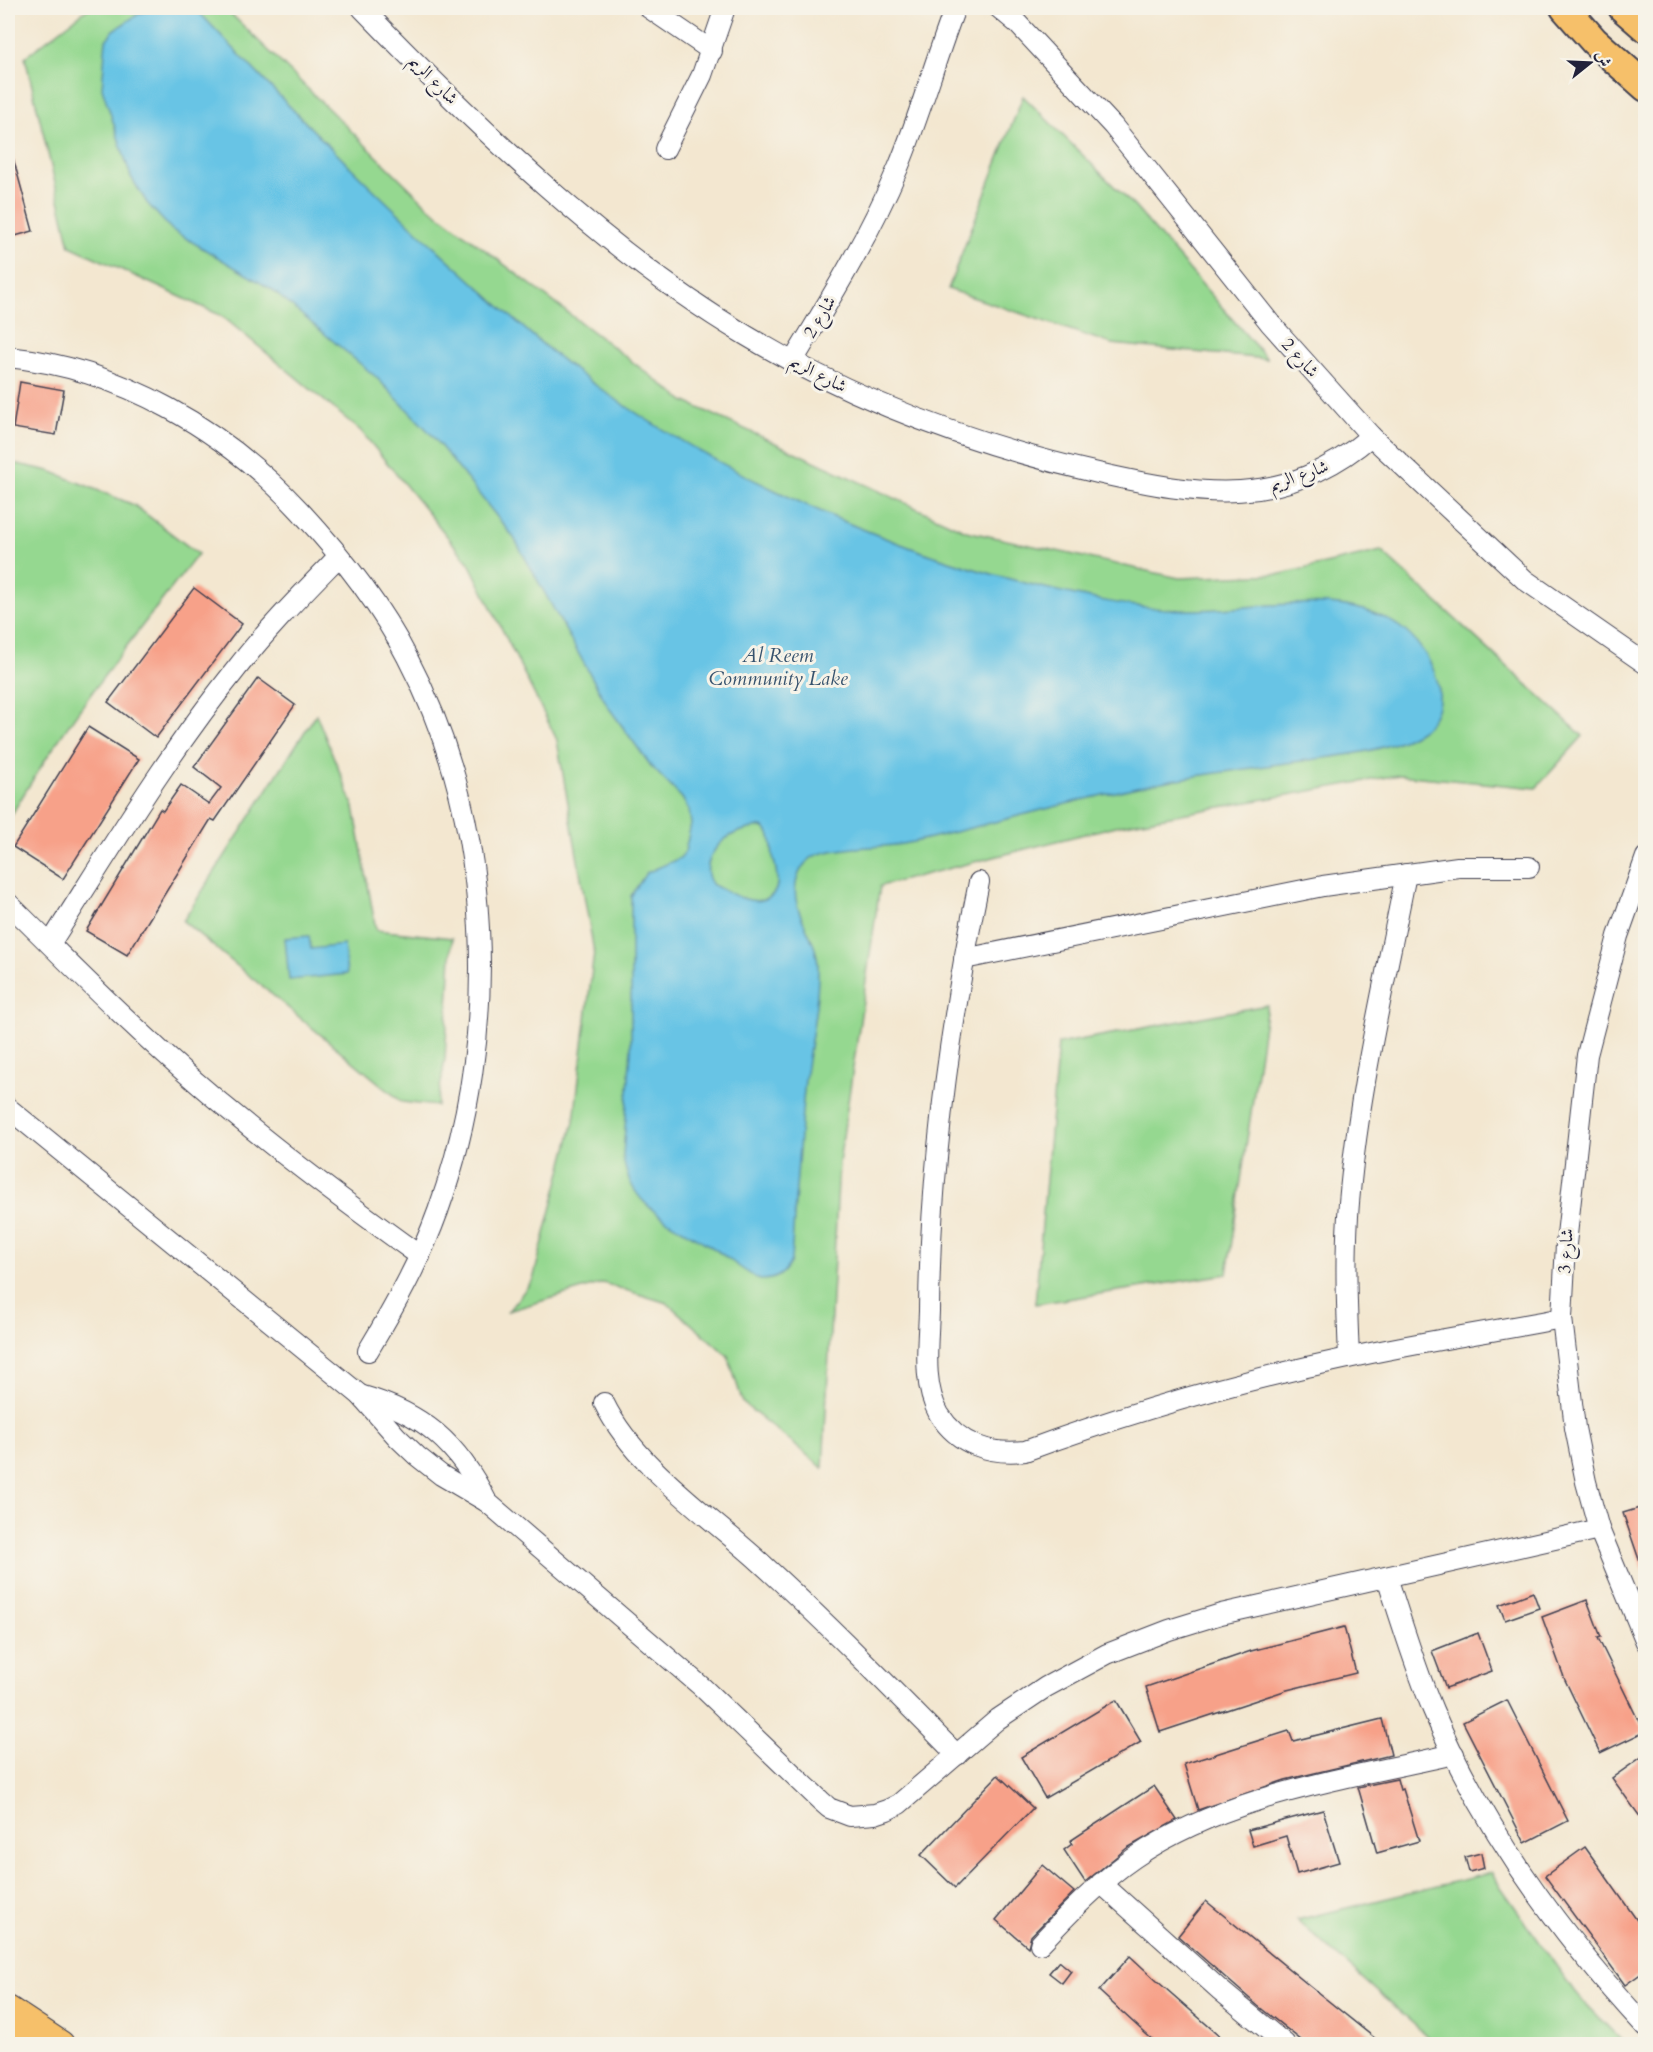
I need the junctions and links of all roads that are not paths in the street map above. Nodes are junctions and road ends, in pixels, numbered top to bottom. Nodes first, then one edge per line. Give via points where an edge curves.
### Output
1 (362, 8) edge
2 (649, 8) edge
3 (725, 8) edge
4 (956, 8) edge
5 (999, 8) edge
6 (1565, 8) edge
7 (1623, 8) edge
8 (1646, 28) edge
9 (712, 51) junction
10 (1646, 87) edge
11 (665, 149) dead end
12 (8, 357) edge
13 (793, 361) junction
14 (1371, 436) junction
15 (338, 557) junction
16 (1646, 664) edge
17 (1646, 857) edge
18 (1529, 867) dead end
19 (1406, 874) junction
20 (979, 882) dead end
21 (8, 903) edge
22 (50, 944) junction
23 (964, 959) junction
24 (8, 1108) edge
25 (420, 1256) junction
26 (1562, 1318) junction
27 (368, 1351) dead end
28 (1349, 1357) junction
29 (360, 1395) junction
30 (604, 1403) dead end
31 (487, 1502) junction
32 (1599, 1529) junction
33 (1387, 1577) junction
34 (1646, 1642) edge
35 (1454, 1754) junction
36 (957, 1755) junction
37 (1101, 1883) junction
38 (1040, 1944) dead end
39 (8, 2009) edge
40 (1646, 2027) edge
41 (8, 2033) edge
42 (21, 2044) edge
43 (61, 2044) edge
44 (1285, 2044) edge

1 - 13 street, شارع الريم via 459,106 572,207 676,290 749,338
2 - 9 street
3 - 9 street
4 - 13 street, شارع 2 via 922,108 884,199 855,259
5 - 14 street, شارع 2 via 1113,126 1270,323
6 - 10 highway via 1594,41
7 - 8 highway
9 - 11 street
12 - 15 street via 76,370 123,386 210,433 250,462 286,496
13 - 14 street, شارع الريم via 893,410 954,433 1062,465 1186,491 1224,493 1280,486 1333,465
14 - 16 street, شارع 2 via 1525,580
15 - 22 street via 269,629 205,710 143,797
15 - 25 street via 386,621 432,712 462,809 479,923 477,1025 464,1120 438,1212
17 - 26 street, شارع 3 via 1618,936 1587,1055 1566,1244
18 - 19 street via 1458,867
19 - 23 street via 1275,894
19 - 28 street via 1353,1165 1348,1217
20 - 23 street
21 - 22 street
22 - 25 street via 202,1086 345,1202
23 - 28 street via 944,1086 929,1266 930,1385 939,1413 951,1430 985,1450 1005,1454 1025,1451 1147,1410
24 - 29 street
25 - 27 street via 400,1299
26 - 28 street
26 - 32 street, شارع 3 via 1575,1428
29 - 31 street via 417,1456
29 - 31 street via 392,1404 437,1432 474,1476
30 - 36 street via 622,1435 646,1462 811,1610
31 - 36 street via 702,1687 830,1808 850,1816 887,1810
32 - 33 street
32 - 34 street, شارع 3
33 - 35 street via 1418,1671
33 - 36 street via 1221,1614 1138,1641 1046,1687 998,1719
35 - 37 street via 1287,1793 1218,1814 1170,1836
35 - 40 street via 1522,1874 1584,1956
37 - 38 street
37 - 44 street
39 - 43 main road
41 - 42 main road

